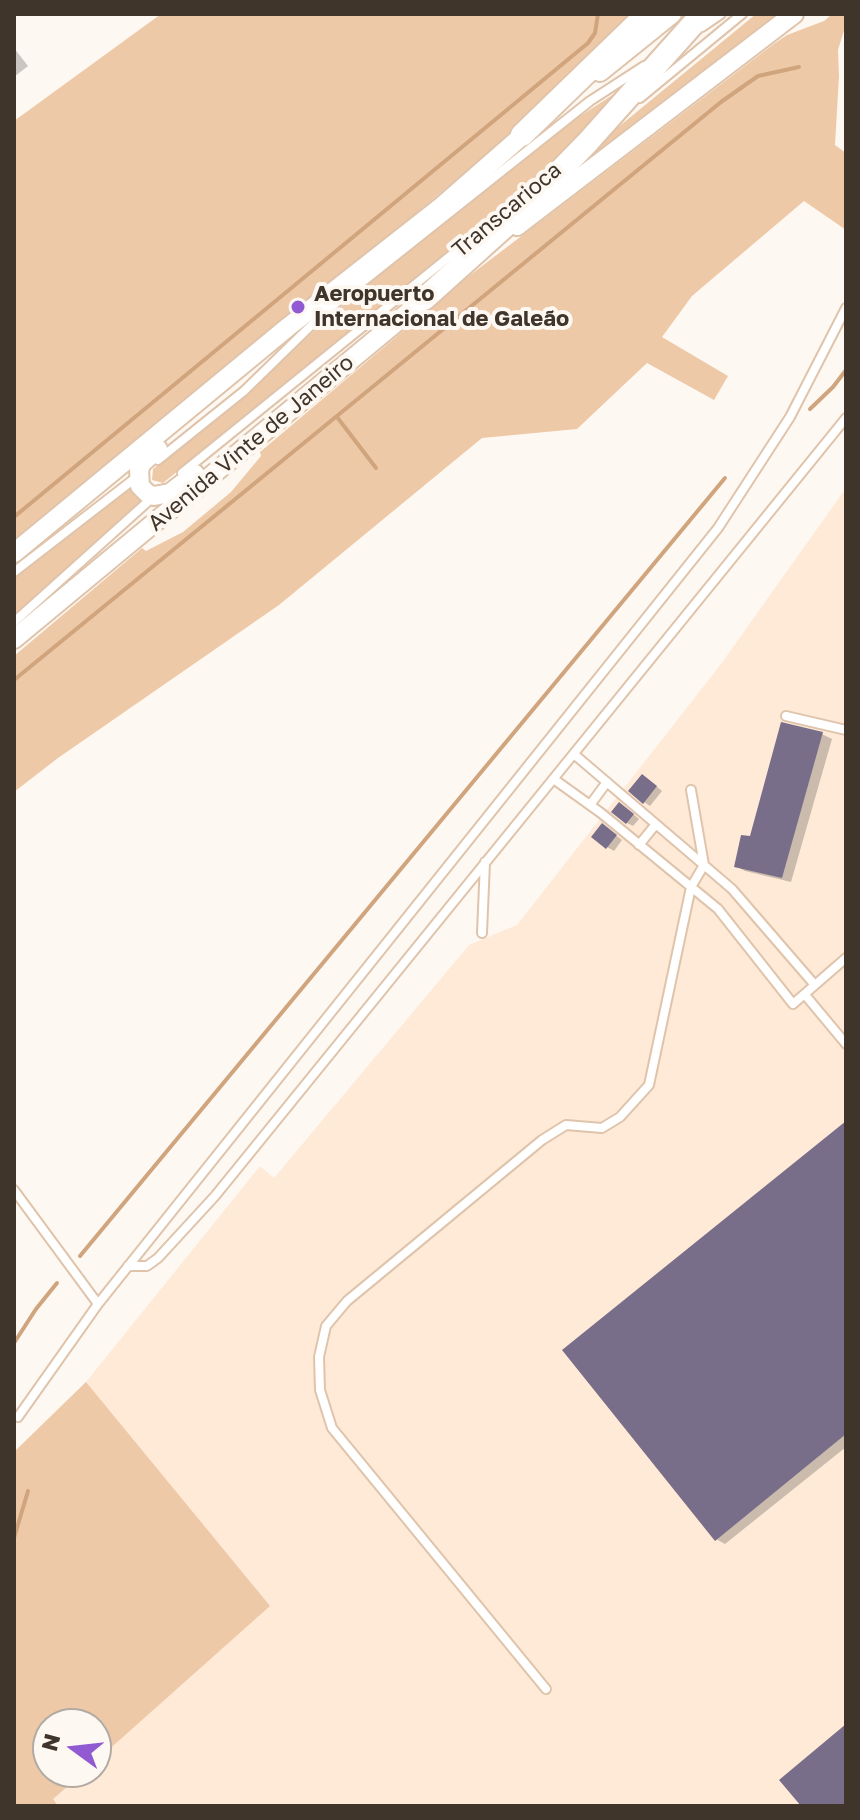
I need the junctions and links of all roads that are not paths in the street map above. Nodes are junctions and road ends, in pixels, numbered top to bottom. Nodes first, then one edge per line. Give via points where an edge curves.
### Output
1 (647, 14) edge
2 (672, 14) edge
3 (702, 14) edge
4 (721, 14) edge
5 (742, 14) edge
6 (794, 14) edge
7 (665, 54) junction
8 (522, 135) junction
9 (587, 143) junction
10 (424, 299) junction
11 (846, 308) edge
12 (229, 375) junction
13 (846, 418) edge
14 (271, 427) junction
15 (138, 476) junction
16 (154, 496) junction
17 (14, 553) edge
18 (14, 572) edge
19 (14, 622) edge
20 (14, 639) edge
21 (786, 716) dead end
22 (846, 730) edge
23 (575, 755) junction
24 (555, 780) junction
25 (607, 782) junction
26 (691, 790) dead end
27 (590, 805) junction
28 (656, 824) junction
29 (639, 845) junction
30 (485, 862) junction
31 (704, 865) junction
32 (691, 887) junction
33 (482, 933) dead end
34 (846, 958) edge
35 (814, 984) junction
36 (806, 996) junction
37 (846, 1044) edge
38 (14, 1190) edge
39 (128, 1266) junction
40 (98, 1304) junction
41 (18, 1417) dead end
42 (546, 1689) dead end

1 - 8 main road
2 - 8 street
3 - 7 main road
4 - 7 lane, Transcarioca
5 - 9 lane, Transcarioca
6 - 10 street, Avenida Vinte de Janeiro
7 - 9 main road
7 - 15 lane, Transcarioca via 549,132 327,310 244,391
8 - 12 street via 442,206
9 - 10 main road
9 - 16 lane, Transcarioca
10 - 14 street, Avenida Vinte de Janeiro
11 - 39 lane via 790,417 718,528
12 - 15 street via 186,427 142,463
12 - 17 street
13 - 23 lane
14 - 16 street via 208,463 170,493
14 - 20 street, Avenida Vinte de Janeiro
15 - 16 street via 143,490
15 - 18 lane, Transcarioca
16 - 19 lane, Transcarioca
21 - 22 lane
23 - 24 lane
23 - 25 lane
24 - 27 lane
24 - 30 lane
25 - 27 lane
25 - 28 lane
26 - 31 lane
27 - 29 lane
28 - 29 lane
28 - 31 lane
29 - 32 lane
30 - 33 lane
30 - 39 lane via 174,1243 147,1266
31 - 32 lane
31 - 35 lane via 732,889
32 - 36 lane via 718,909 793,1004
32 - 42 lane via 649,1085 620,1117 602,1128 566,1125 518,1160 347,1301 326,1326 319,1357 320,1390 332,1428
34 - 35 lane
35 - 36 lane
36 - 37 lane
38 - 40 lane
39 - 40 lane
40 - 41 lane

